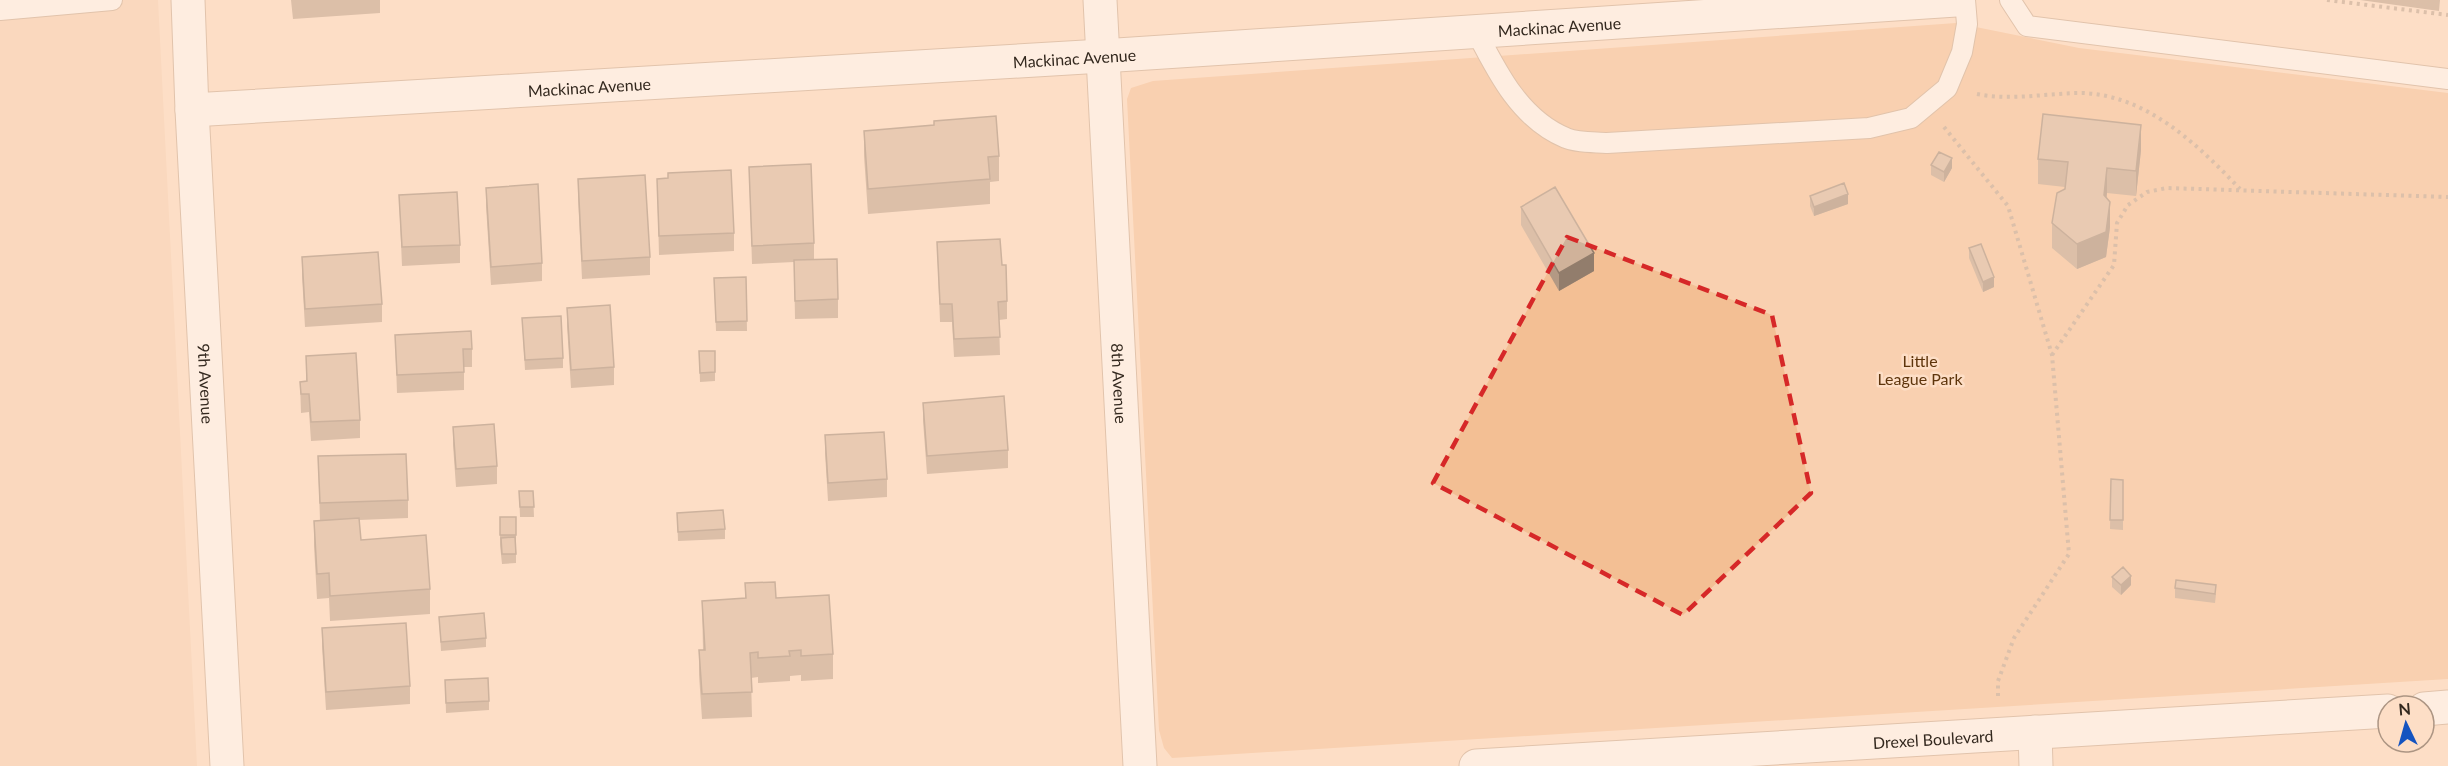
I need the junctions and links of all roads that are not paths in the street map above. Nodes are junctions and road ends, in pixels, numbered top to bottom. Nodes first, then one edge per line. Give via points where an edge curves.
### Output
1 (112, 0) edge
2 (188, 0) edge
3 (1100, 0) edge
4 (1956, 0) edge
5 (1965, 0) edge
6 (2010, 0) edge
7 (0, 10) edge
8 (1476, 31) junction
9 (1102, 56) junction
10 (2448, 79) edge
11 (192, 110) junction
12 (2376, 712) edge
13 (2035, 732) junction
14 (227, 766) edge
15 (1140, 766) edge
16 (1476, 766) edge
17 (2036, 766) edge

1 - 7 lane
2 - 11 street, 9th Avenue
3 - 9 street, 8th Avenue
4 - 8 street, Mackinac Avenue
5 - 8 lane via 1967,24 1962,52 1947,87 1911,118 1869,128 1607,143 1568,139 1537,121 1517,100
6 - 10 lane via 2027,26
8 - 9 street, Mackinac Avenue
9 - 11 street, Mackinac Avenue
9 - 15 street, 8th Avenue
11 - 14 street, 9th Avenue
12 - 13 street, Drexel Boulevard
13 - 16 street, Drexel Boulevard
13 - 17 street

